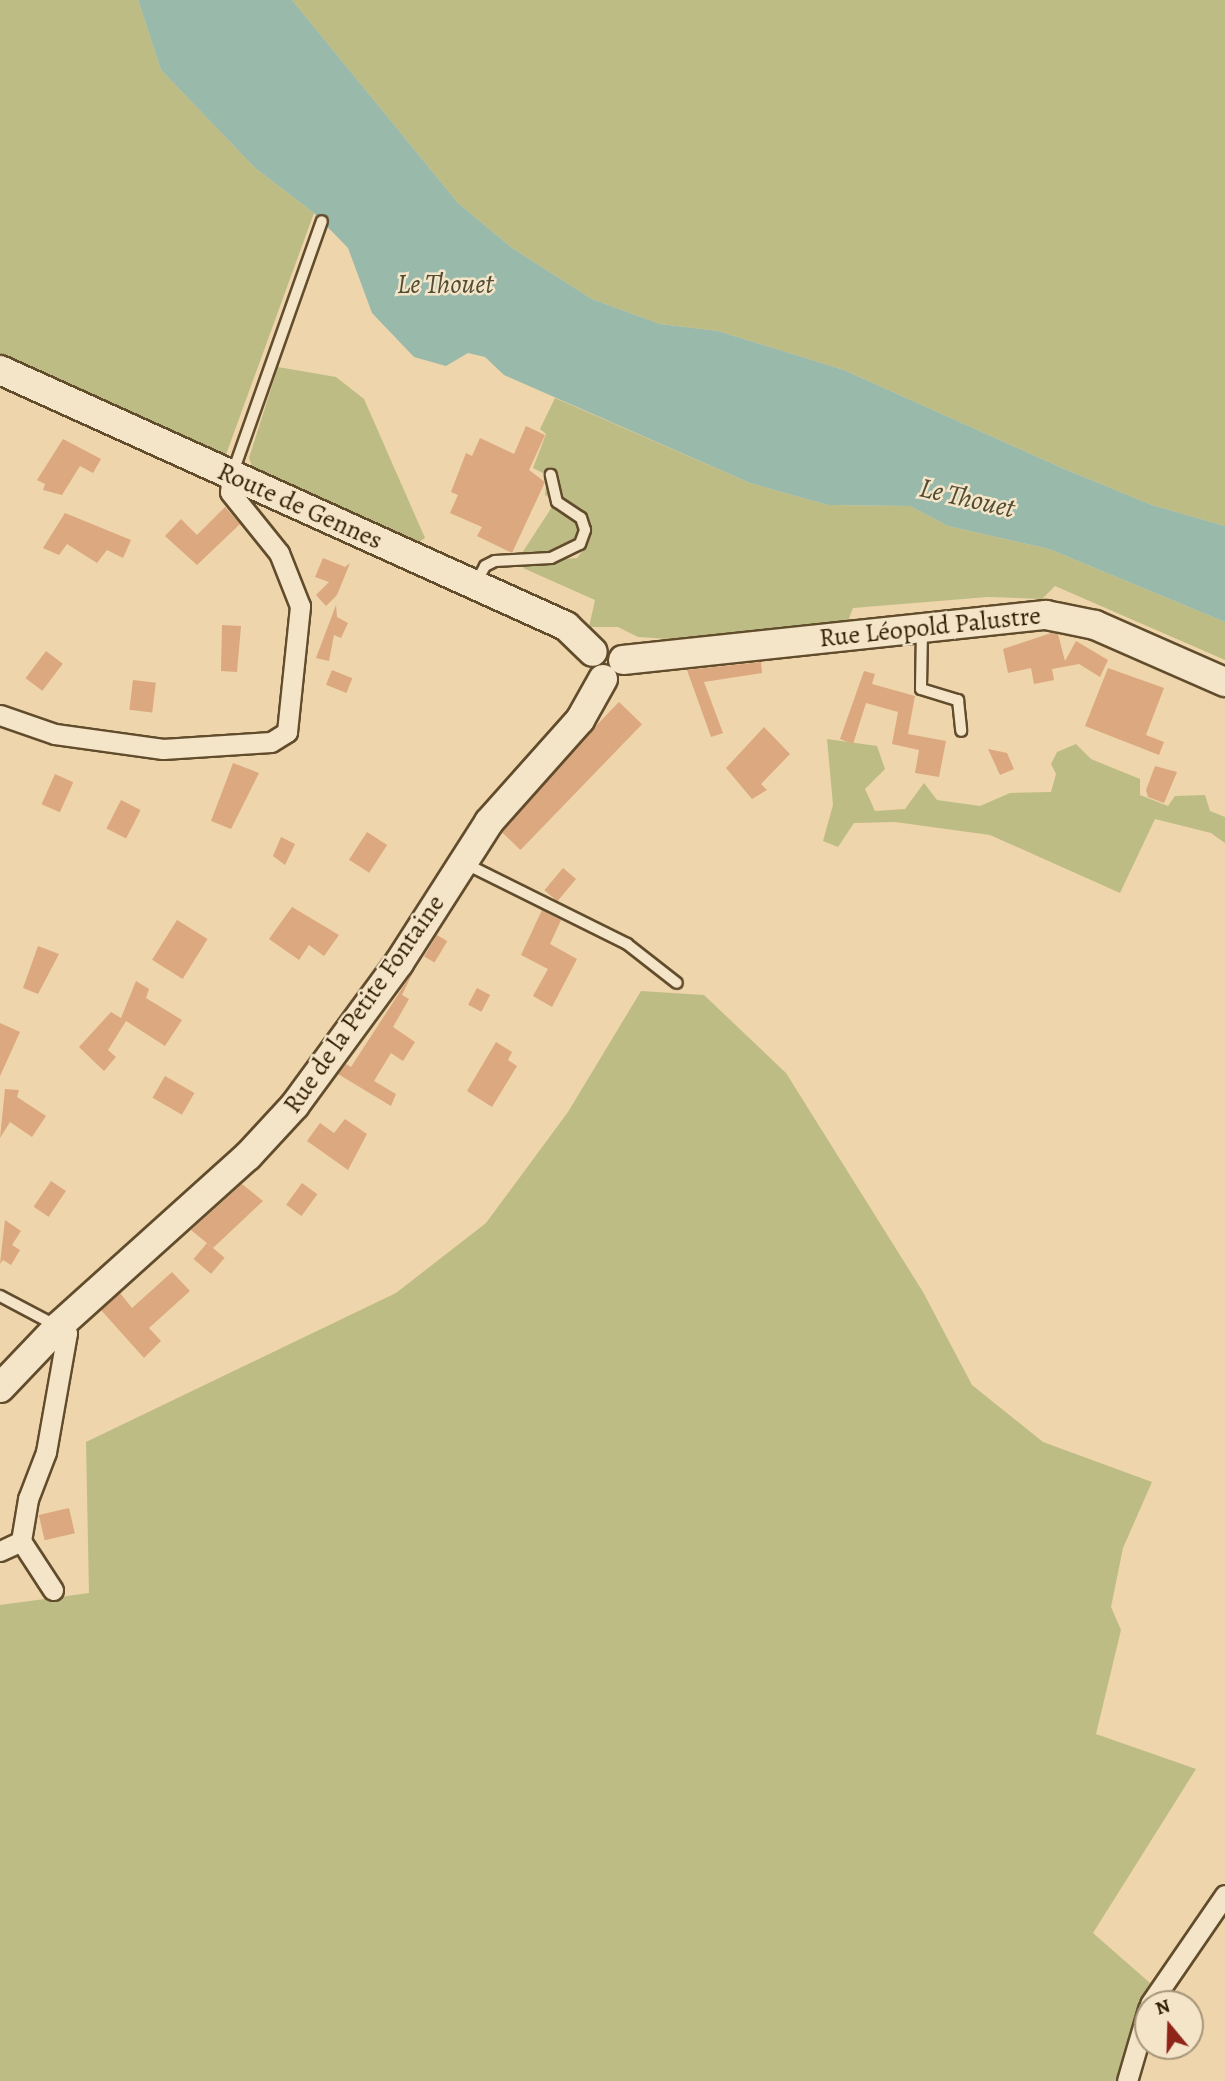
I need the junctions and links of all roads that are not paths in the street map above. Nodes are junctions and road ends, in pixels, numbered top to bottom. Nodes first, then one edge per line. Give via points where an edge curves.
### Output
1 (322, 221) dead end
2 (0, 370) edge
3 (551, 475) dead end
4 (232, 476) junction
5 (476, 584) junction
6 (922, 627) junction
7 (593, 652) junction
8 (623, 660) junction
9 (603, 679) junction
10 (1225, 682) edge
11 (0, 715) edge
12 (961, 731) dead end
13 (462, 862) junction
14 (677, 983) dead end
15 (0, 1296) edge
16 (59, 1326) junction
17 (0, 1388) edge
18 (22, 1541) junction
19 (0, 1551) edge
20 (53, 1590) dead end
21 (1225, 1895) edge
22 (1161, 1990) edge
23 (1134, 2057) edge
24 (1127, 2081) edge

1 - 4 lane
2 - 4 main road, Route de Gennes
3 - 5 lane via 557,502 581,518 585,530 580,544 551,558 495,561 485,566
4 - 5 main road, Route de Gennes
4 - 11 street via 230,492 279,553 300,606 287,732 271,742 163,750 55,734
5 - 7 main road, Route de Gennes via 566,626
6 - 8 main road, Rue Léopold Palustre
6 - 10 main road, Rue Léopold Palustre via 1071,617
6 - 12 lane via 920,689 958,701
7 - 8 main road via 613,647
7 - 9 main road, Route de Gennes via 590,668
8 - 9 main road via 618,675
9 - 13 main road, Rue de la Petite Fontaine via 580,720 489,822
13 - 14 lane via 627,944
13 - 16 main road, Rue de la Petite Fontaine via 399,963 295,1105 248,1156
15 - 16 lane
16 - 17 main road, Rue de la Petite Fontaine
16 - 18 street via 67,1333 46,1452 28,1499
18 - 19 street
18 - 20 street via 26,1557
21 - 22 street
23 - 24 street

